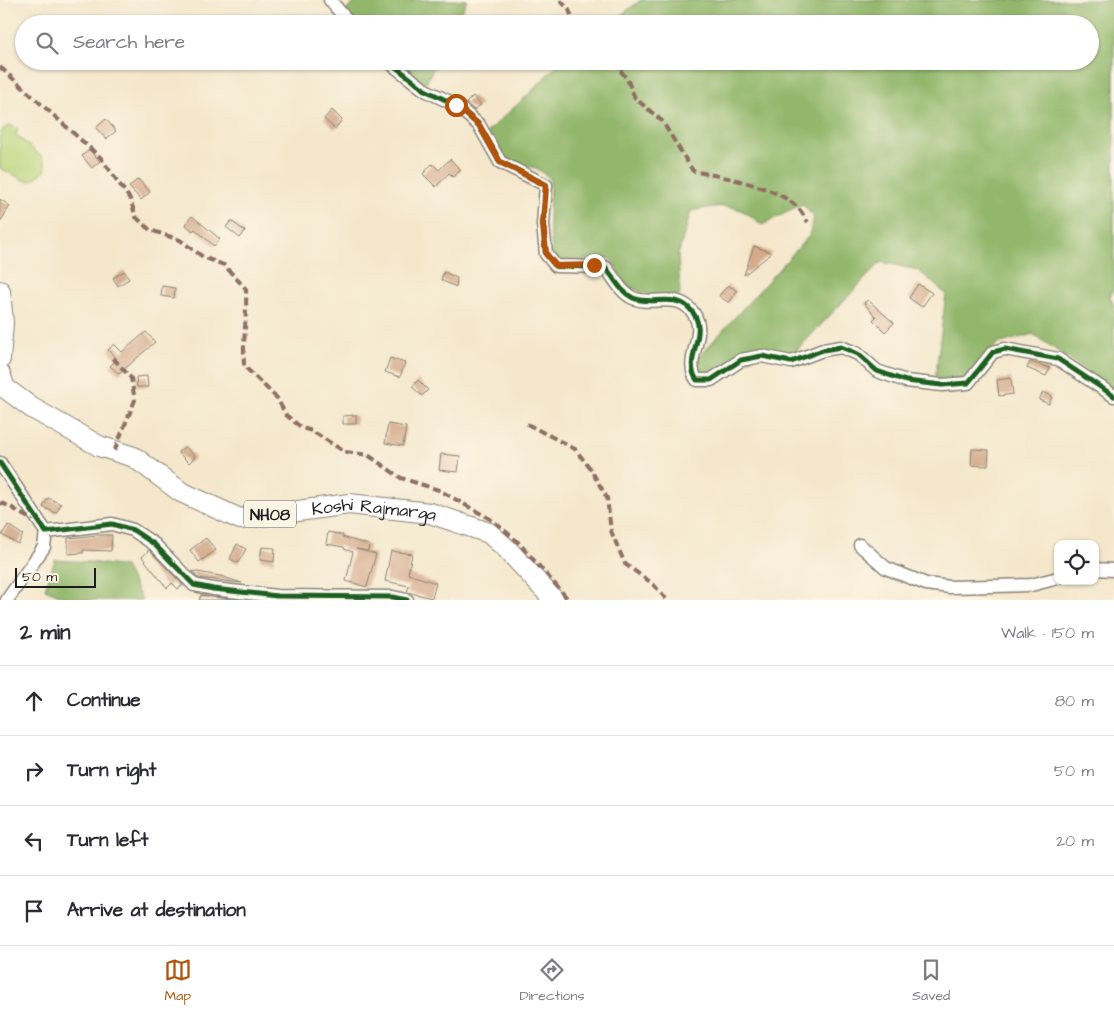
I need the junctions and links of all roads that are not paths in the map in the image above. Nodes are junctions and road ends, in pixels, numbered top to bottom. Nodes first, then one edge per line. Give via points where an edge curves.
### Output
1 (330, 0) edge
2 (342, 15) edge
3 (399, 70) edge
4 (0, 291) edge
5 (0, 359) edge
6 (0, 374) edge
7 (1114, 396) edge
8 (0, 463) edge
9 (46, 532) junction
10 (860, 546) dead end
11 (1099, 568) edge
12 (1114, 570) edge
13 (1054, 579) edge
14 (550, 598) edge
15 (7, 600) edge
16 (408, 600) edge

1 - 2 street
3 - 7 street via 425,90 456,105 479,125 500,162 546,185 543,224 546,254 556,266 605,267 622,290 634,298 677,300 688,307 697,318 699,336 692,366 697,380 711,380 741,360 762,356 791,362 841,347 858,354 877,371 906,381 942,385 968,383 993,352 1005,349 1058,359
4 - 5 main road via 3,323
6 - 14 main road, Koshi Rajmarga / NH08 via 5,388 25,404 99,446 134,457 181,492 240,519 349,504 430,514 489,532
8 - 9 street
9 - 15 street via 44,547
9 - 16 street via 112,524 133,530 154,544 194,585 212,590 277,596 393,597
10 - 13 street via 886,568 926,584 950,587 1031,585
11 - 12 street

